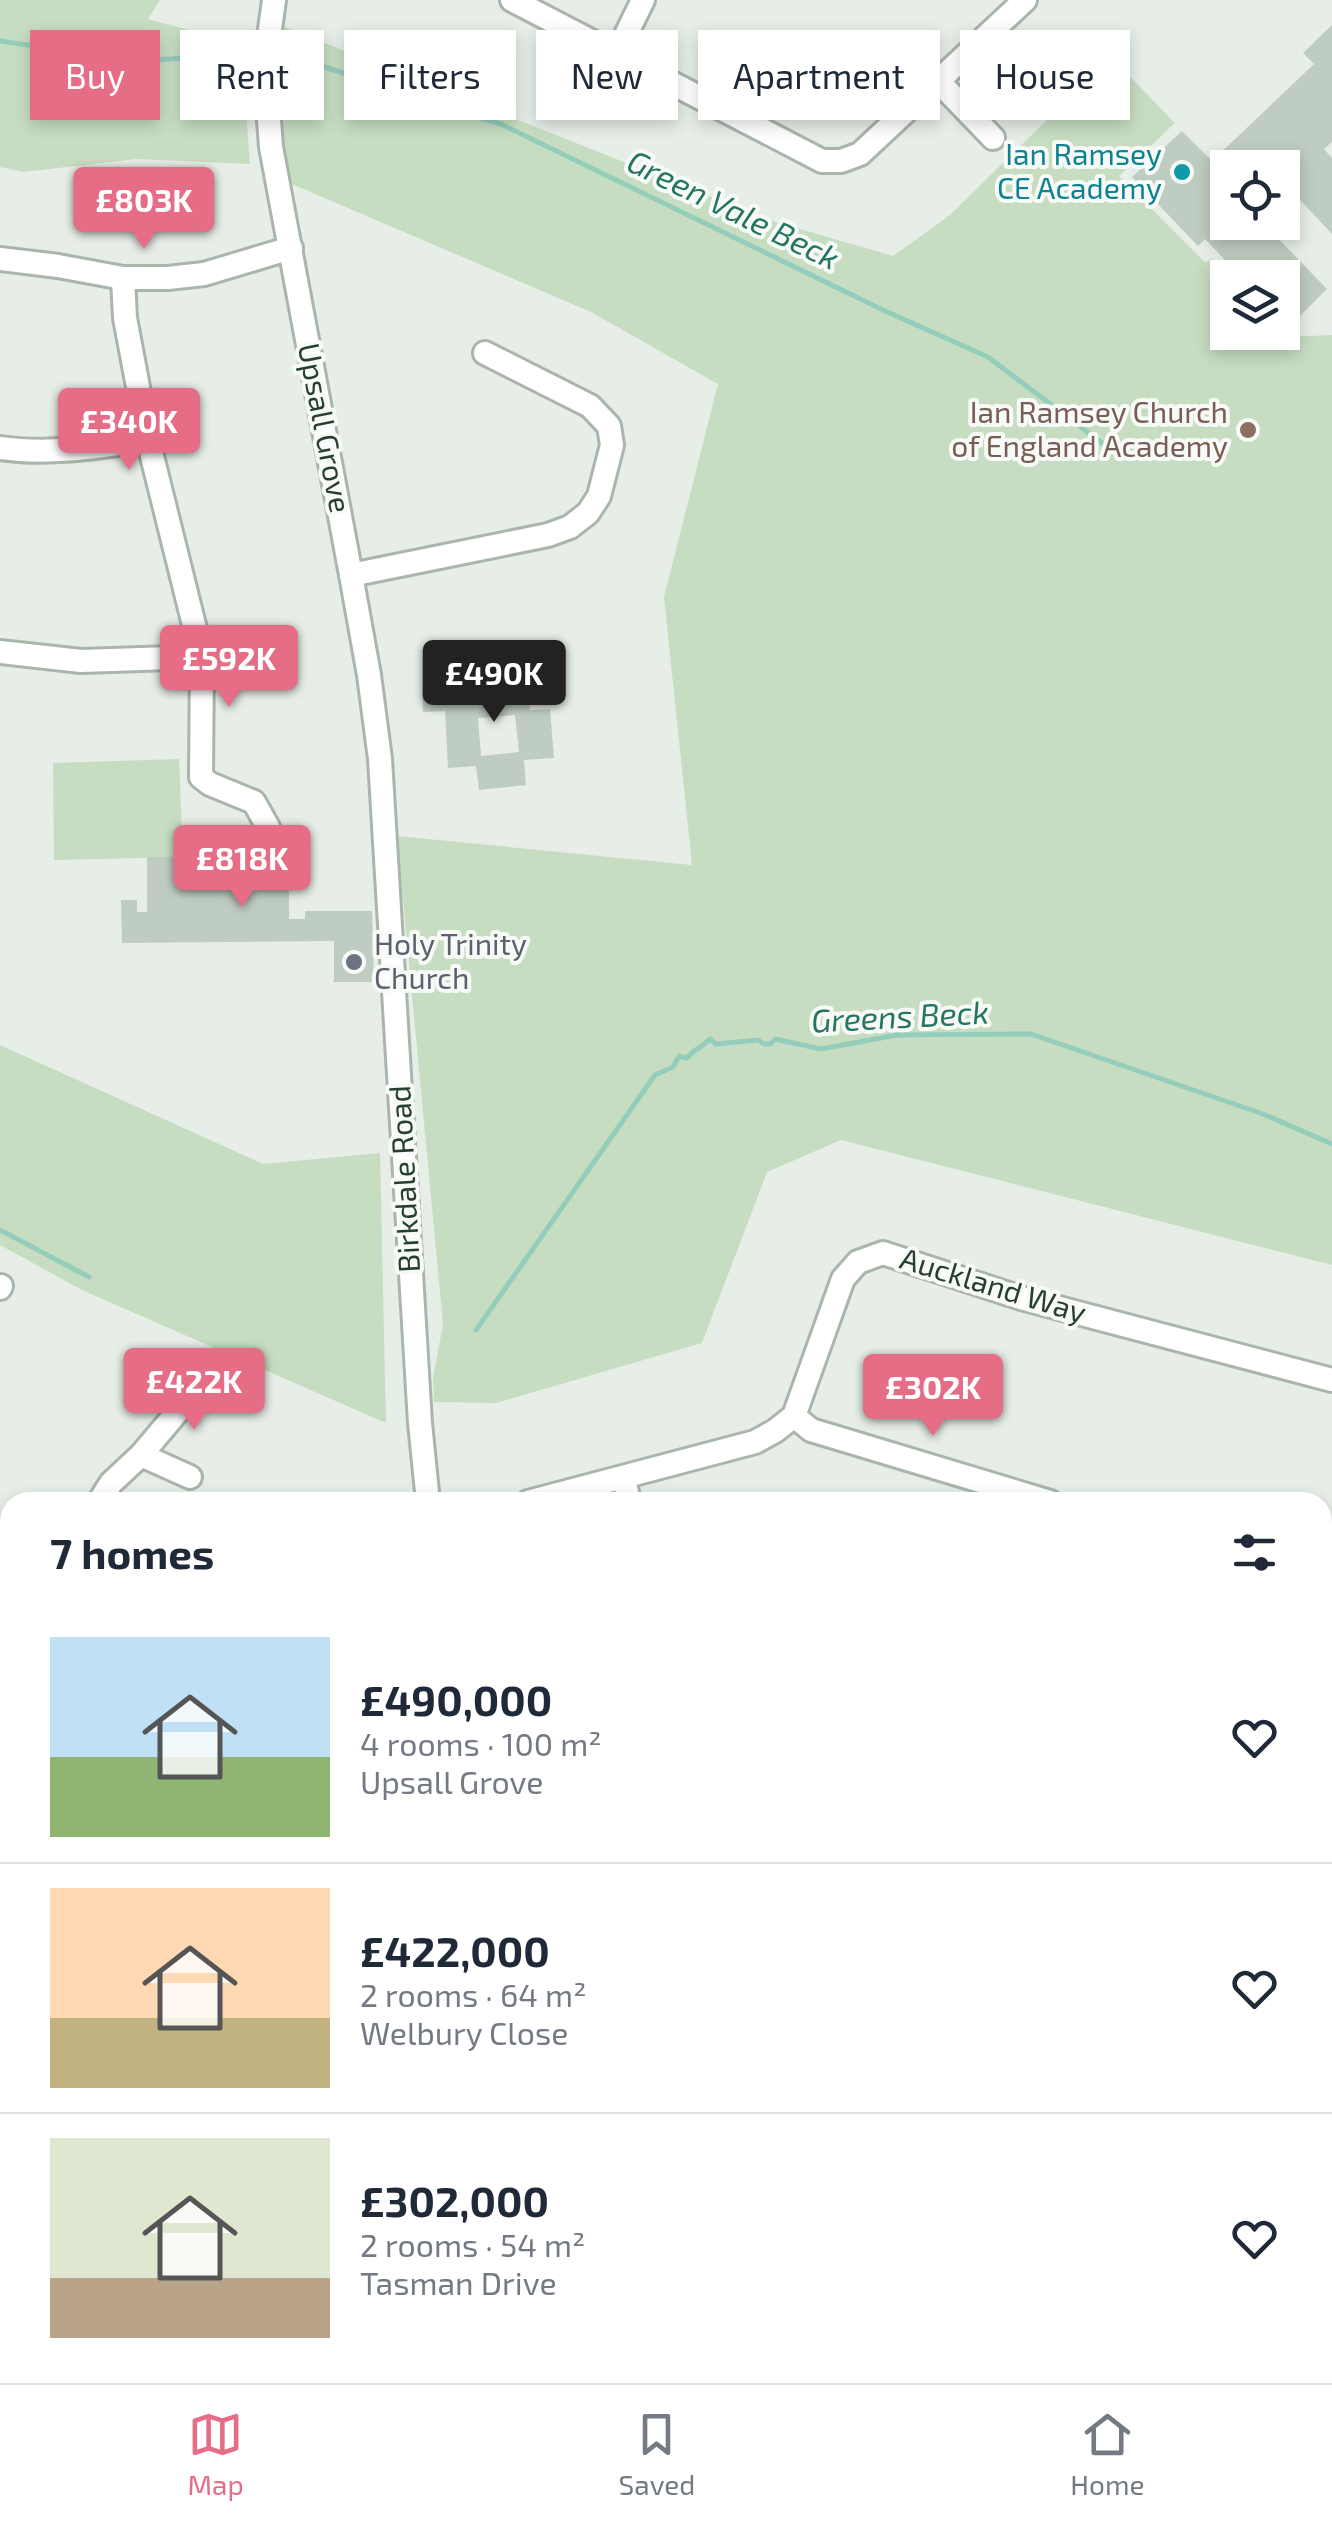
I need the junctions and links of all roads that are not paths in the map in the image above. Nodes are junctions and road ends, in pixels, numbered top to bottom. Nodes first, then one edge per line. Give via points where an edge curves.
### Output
1 (274, 0) edge
2 (512, 0) edge
3 (644, 0) edge
4 (1025, 0) edge
5 (571, 30) edge
6 (629, 30) edge
7 (940, 81) edge
8 (940, 83) edge
9 (744, 120) edge
10 (897, 120) edge
11 (993, 138) dead end
12 (290, 248) junction
13 (0, 259) edge
14 (123, 278) junction
15 (484, 355) dead end
16 (148, 440) junction
17 (0, 448) edge
18 (352, 575) junction
19 (0, 652) edge
20 (202, 658) junction
21 (268, 828) dead end
22 (387, 856) joint
23 (160, 1369) dead end
24 (1332, 1380) edge
25 (217, 1393) dead end
26 (184, 1404) junction
27 (794, 1416) junction
28 (140, 1455) junction
29 (190, 1477) dead end
30 (624, 1478) junction
31 (105, 1492) edge
32 (427, 1492) edge
33 (568, 1492) edge
34 (627, 1492) edge
35 (1017, 1492) edge

1 - 12 street, Upsall Grove via 265,66
2 - 5 street
3 - 6 street
4 - 7 street
8 - 11 street
9 - 10 street via 822,161 860,154
12 - 14 street via 204,274
12 - 18 street, Upsall Grove
13 - 14 street
14 - 16 street
15 - 18 street via 590,406 609,426 612,445 599,496 570,528
16 - 17 street via 87,449
16 - 20 street
18 - 22 street, Upsall Grove via 380,759
19 - 20 street via 81,661
20 - 21 street via 201,777 254,802
22 - 32 street, Birkdale Road
23 - 26 street
24 - 27 street, Auckland Way via 1022,1298 883,1252 858,1262 843,1280
25 - 26 street
26 - 28 street
27 - 30 street via 755,1442
27 - 35 street via 811,1430
28 - 29 street
28 - 31 street
30 - 33 street
30 - 34 street

